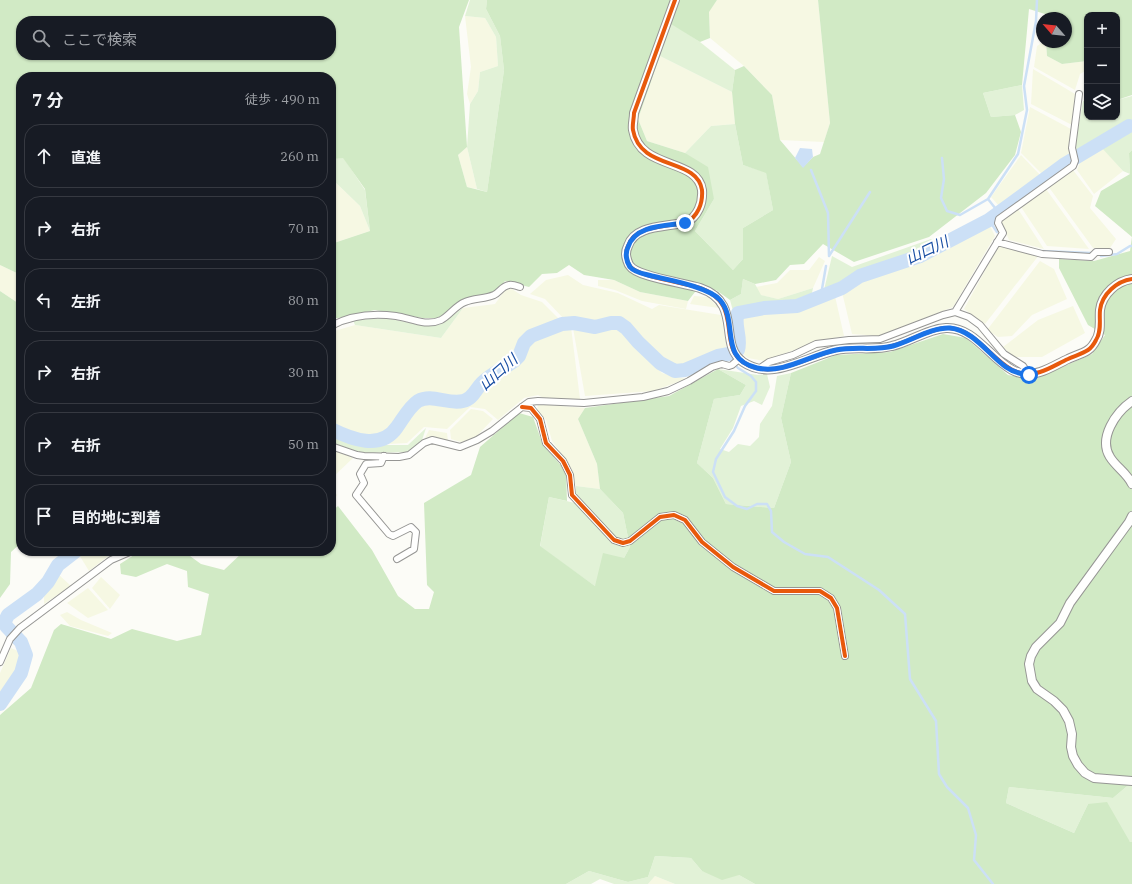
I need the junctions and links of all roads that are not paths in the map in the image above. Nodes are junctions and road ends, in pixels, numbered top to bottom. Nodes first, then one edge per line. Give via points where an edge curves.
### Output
1 (675, 0) edge
2 (1079, 94) dead end
3 (997, 242) junction
4 (1110, 252) dead end
5 (1132, 279) edge
6 (520, 287) dead end
7 (956, 312) junction
8 (336, 324) edge
9 (736, 362) junction
10 (759, 369) junction
11 (1029, 375) junction
12 (1132, 401) edge
13 (522, 407) junction
14 (336, 448) edge
15 (384, 456) junction
16 (1132, 484) edge
17 (1132, 516) edge
18 (120, 556) edge
19 (397, 559) dead end
20 (844, 656) dead end
21 (0, 662) edge
22 (1132, 781) edge

1 - 9 street via 634,113 633,130 638,144 654,158 686,169 697,178 702,188 702,202 697,213 685,223 644,230 630,239 625,253 630,267 640,273 703,289 719,299 727,312
2 - 3 street via 1072,148 1075,161 1073,166 999,218 998,223 1003,233
3 - 4 street via 1042,254 1091,257 1096,252
3 - 7 street
5 - 11 street via 1123,280 1104,298 1100,308 1097,340 1089,349
6 - 8 street via 510,284 493,296 464,302 441,320 432,322 369,315 349,318
7 - 10 street via 880,339 816,344 769,362
7 - 11 street via 969,317 980,326 1004,354 1022,366
9 - 10 street
9 - 13 street via 729,366 712,366 668,391 643,397 584,403 538,401 529,402
10 - 11 street via 786,366 835,350 893,346 940,329 951,328 962,331 972,338 1007,368
12 - 16 street via 1121,410 1110,426 1107,450
13 - 15 street via 492,431 460,447 432,440 424,442 409,455
13 - 20 street via 531,408 540,419 546,443 563,461 570,476 572,495 614,540 623,543 630,541 660,517 674,515 685,520 702,542 733,567 774,591 820,591 831,598 837,608
14 - 15 street via 356,455
15 - 19 street via 380,463 366,464 360,474 364,483 356,495 389,534 393,536 411,527 416,532 414,549
17 - 22 street via 1070,603 1060,623 1036,647 1029,664 1032,681 1037,689 1054,700 1070,722 1073,756 1085,773 1094,778
18 - 21 street via 111,560 20,628 10,639

